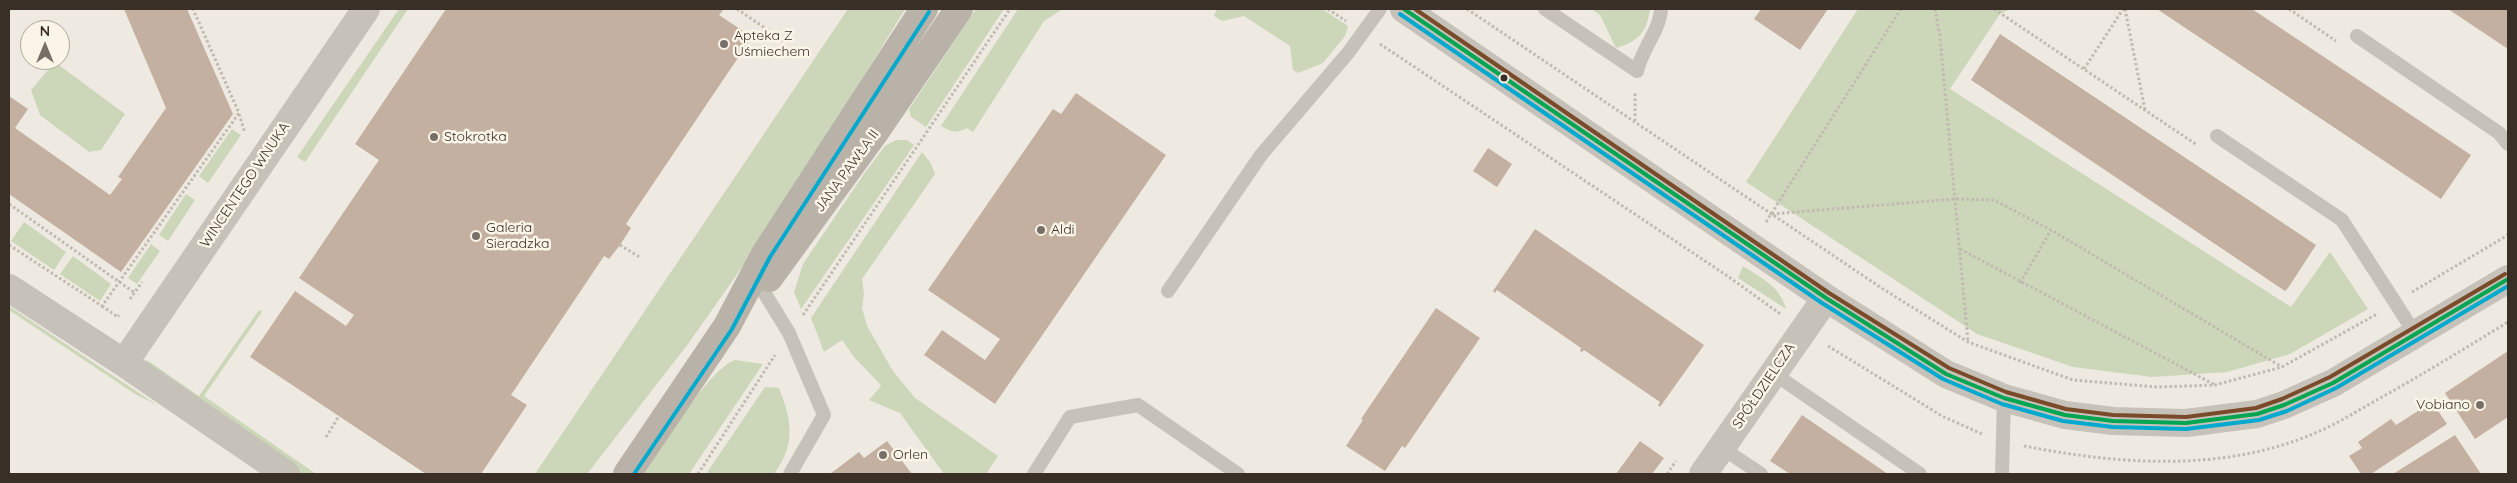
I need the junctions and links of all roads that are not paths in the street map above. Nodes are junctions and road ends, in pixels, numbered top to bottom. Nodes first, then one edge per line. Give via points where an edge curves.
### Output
1 (366, 9) edge
2 (924, 9) edge
3 (959, 9) edge
4 (1380, 9) edge
5 (1404, 9) edge
6 (1544, 9) edge
7 (1661, 9) edge
8 (2357, 36) dead end
9 (2217, 136) dead end
10 (2508, 144) edge
11 (2508, 279) edge
12 (9, 288) edge
13 (762, 289) junction
14 (1168, 291) dead end
15 (1826, 298) junction
16 (727, 326) junction
17 (2416, 335) junction
18 (124, 363) junction
19 (1773, 373) junction
20 (2004, 398) junction
21 (1722, 448) junction
22 (286, 474) edge
23 (627, 474) edge
24 (790, 474) edge
25 (1034, 474) edge
26 (1238, 474) edge
27 (1703, 474) edge
28 (1761, 474) edge
29 (1920, 474) edge
30 (2002, 474) edge

1 - 18 street, WINCENTEGO WNUKA
2 - 16 main road, JANA PAWŁA II via 765,254
3 - 13 main road, JANA PAWŁA II via 876,132
4 - 14 lane via 1261,155
5 - 15 street
6 - 7 lane via 1637,71 1640,56 1661,18
8 - 10 lane via 2499,133
9 - 17 lane via 2342,220
11 - 17 street
12 - 18 street
13 - 16 main road, JANA PAWŁA II
13 - 24 lane via 789,333 824,414
15 - 19 street, SPÓŁDZIELCZA
15 - 20 street via 1946,374
16 - 23 main road, JANA PAWŁA II
17 - 20 street via 2308,396 2257,414 2232,418 2186,423 2113,421 2065,416
18 - 22 street
19 - 21 street, SPÓŁDZIELCZA
19 - 29 lane
20 - 30 lane
21 - 27 street, SPÓŁDZIELCZA
21 - 28 lane
25 - 26 lane via 1070,417 1138,405

